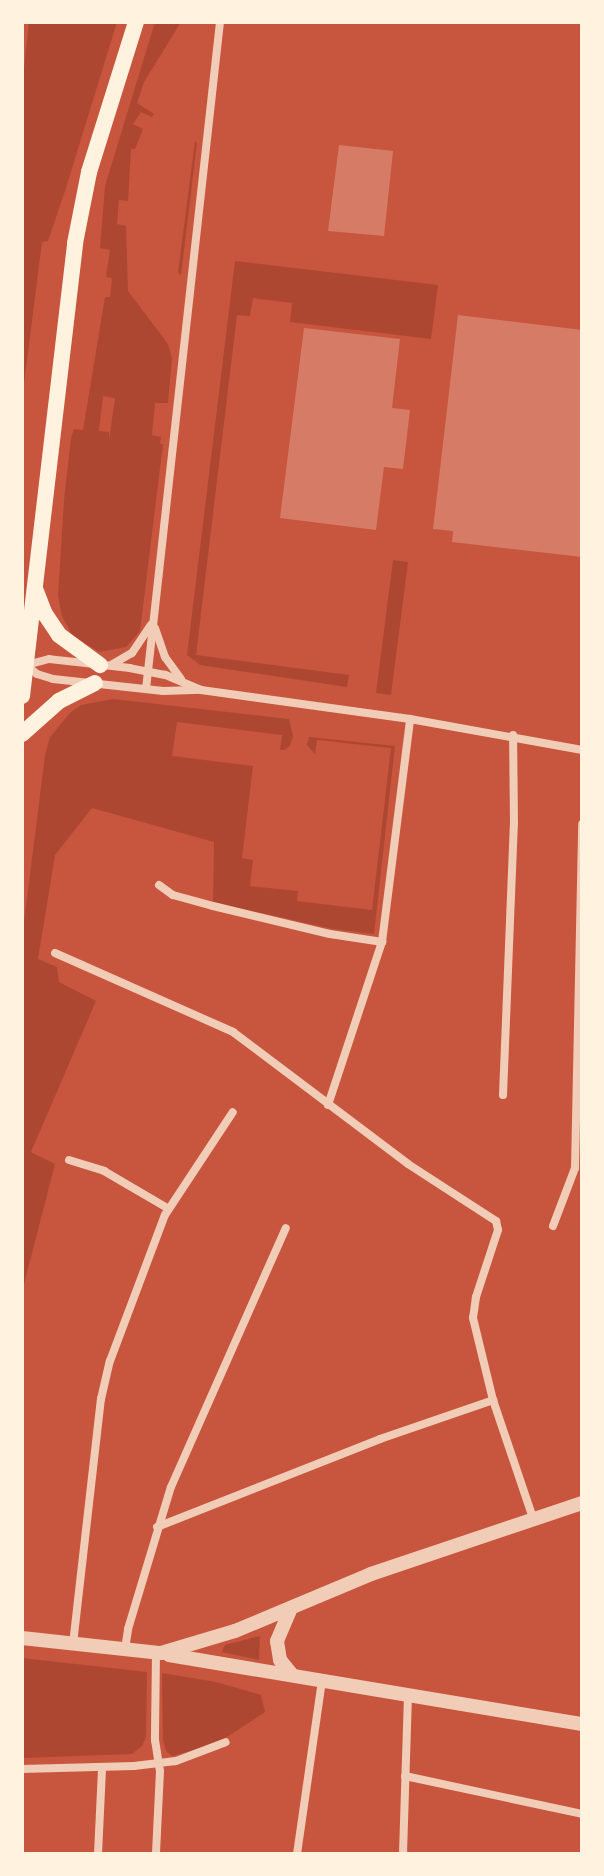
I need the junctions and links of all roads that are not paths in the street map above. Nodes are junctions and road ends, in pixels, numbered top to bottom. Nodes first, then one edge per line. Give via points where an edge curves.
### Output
1 (136, 22) edge
2 (220, 22) edge
3 (35, 586) junction
4 (154, 621) junction
5 (26, 665) junction
6 (105, 665) junction
7 (148, 671) junction
8 (95, 683) junction
9 (184, 683) junction
10 (146, 689) junction
11 (201, 690) junction
12 (22, 696) edge
13 (410, 719) junction
14 (22, 734) edge
15 (513, 735) junction
16 (582, 750) edge
17 (582, 824) edge
18 (159, 885) dead end
19 (382, 942) junction
20 (55, 953) dead end
21 (503, 1095) dead end
22 (328, 1105) junction
23 (233, 1112) dead end
24 (69, 1160) dead end
25 (169, 1209) junction
26 (553, 1226) dead end
27 (286, 1228) dead end
28 (493, 1400) junction
29 (582, 1503) edge
30 (533, 1518) junction
31 (157, 1527) junction
32 (291, 1608) junction
33 (22, 1638) edge
34 (73, 1644) junction
35 (125, 1649) junction
36 (158, 1653) junction
37 (292, 1675) junction
38 (322, 1680) junction
39 (408, 1695) junction
40 (582, 1724) edge
41 (226, 1742) dead end
42 (158, 1763) junction
43 (102, 1768) junction
44 (22, 1769) edge
45 (405, 1776) junction
46 (582, 1814) edge
47 (98, 1854) edge
48 (156, 1854) edge
49 (297, 1854) edge
50 (403, 1854) edge

1 - 3 main road via 79,218
2 - 4 street
3 - 5 main road
3 - 6 main road via 59,635
4 - 6 street via 132,653
4 - 7 street
4 - 9 street via 165,657
5 - 6 street via 49,659
5 - 8 street via 45,678
5 - 12 main road
6 - 7 street
7 - 9 street
7 - 10 street
8 - 10 street
8 - 14 main road via 59,701
9 - 11 street
10 - 11 street
11 - 13 street
13 - 15 street
13 - 19 street
15 - 16 street
15 - 21 street
17 - 26 street via 575,1168
18 - 19 street via 189,900
19 - 22 street
20 - 22 street via 233,1032
22 - 28 street via 496,1221 498,1230 473,1318
23 - 25 street
24 - 25 street via 104,1171
25 - 34 street via 110,1361 101,1399
27 - 31 street
28 - 30 street
28 - 31 street
29 - 30 street
30 - 32 street
31 - 35 street
32 - 36 street via 225,1635
32 - 37 street via 277,1641 280,1660
33 - 34 street
34 - 35 street
35 - 36 street
36 - 37 street
36 - 42 street
37 - 38 street
38 - 39 street
38 - 49 street
39 - 40 street
39 - 45 street
41 - 42 street via 196,1756
42 - 43 street
42 - 48 street
43 - 44 street
43 - 47 street
45 - 46 street
45 - 50 street

